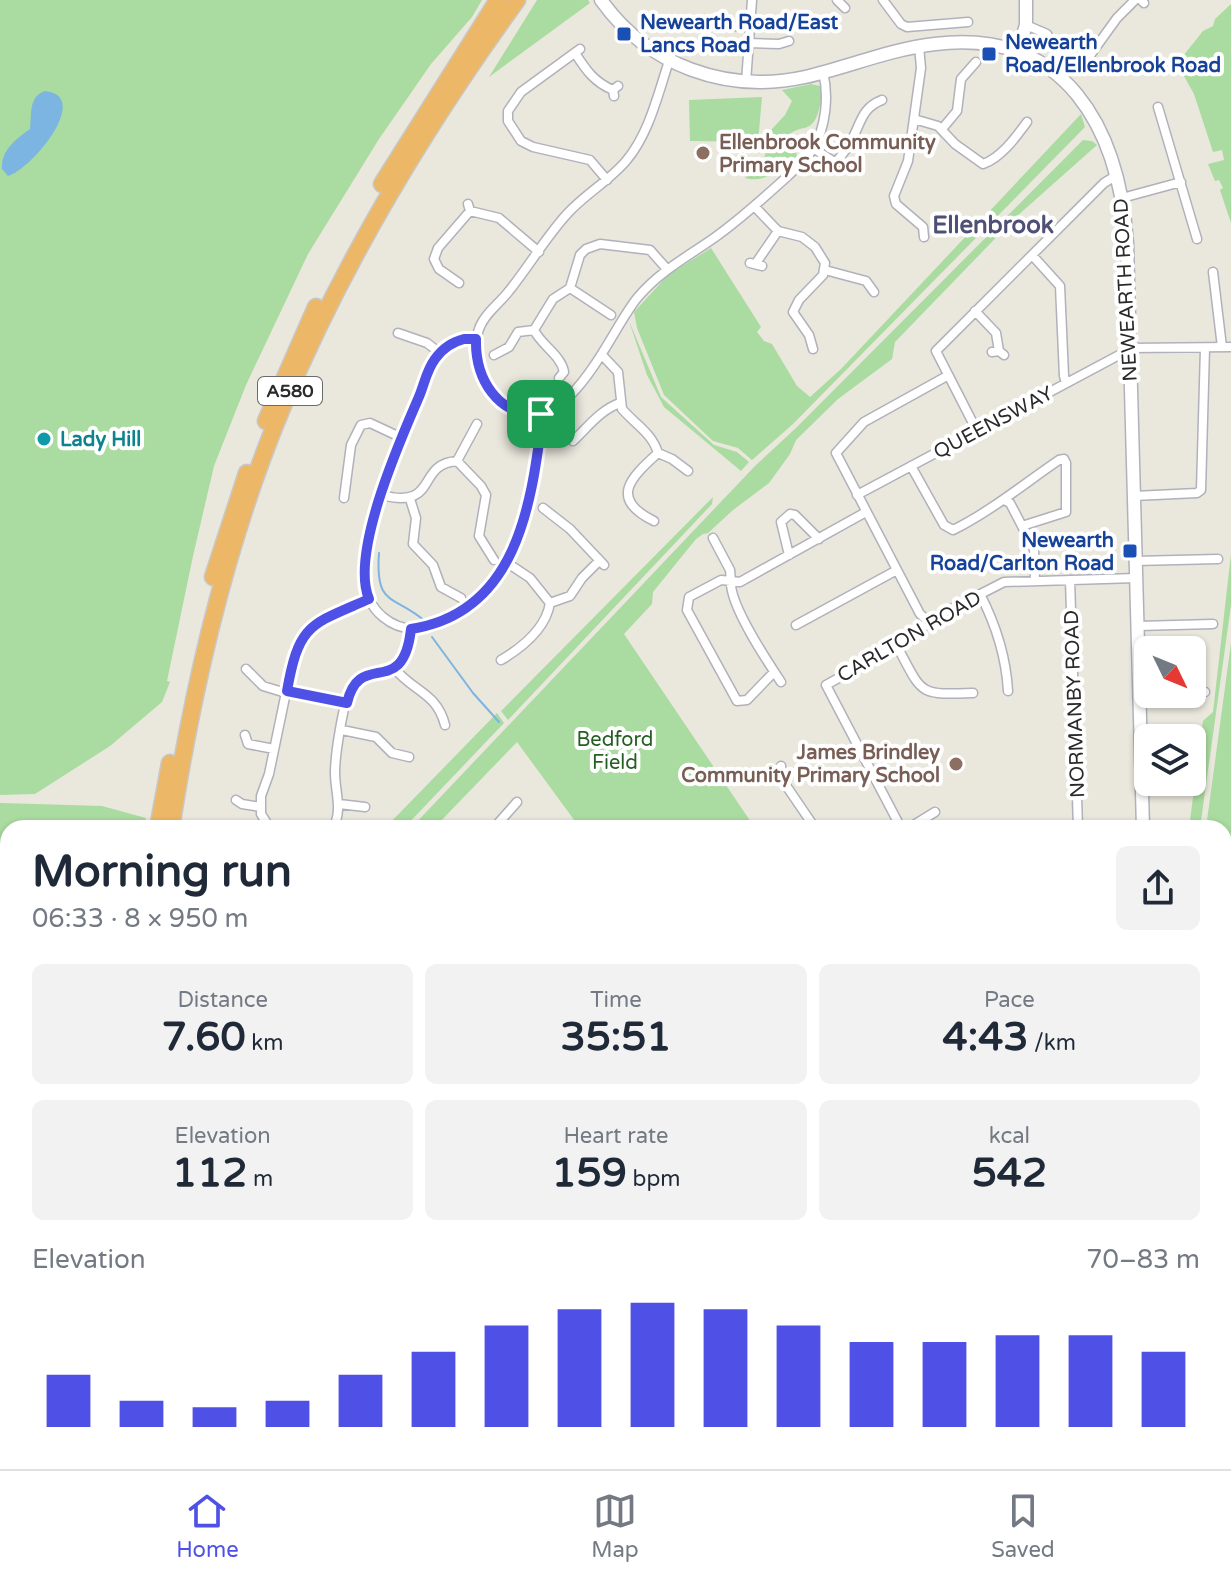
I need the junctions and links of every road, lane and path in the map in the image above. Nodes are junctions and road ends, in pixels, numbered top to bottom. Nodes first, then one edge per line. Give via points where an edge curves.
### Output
1 (501, 0) edge
2 (517, 0) edge
3 (601, 0) edge
4 (752, 0) edge
5 (837, 0) edge
6 (883, 0) edge
7 (1026, 0) edge
8 (1140, 1) edge
9 (845, 8) dead end
10 (968, 22) dead end
11 (675, 23) dead end
12 (1026, 25) junction
13 (750, 27) junction
14 (789, 41) dead end
15 (749, 43) junction
16 (919, 46) junction
17 (1018, 51) junction
18 (669, 61) junction
19 (823, 72) junction
20 (981, 74) dead end
21 (746, 82) junction
22 (615, 90) dead end
23 (882, 100) dead end
24 (1157, 112) dead end
25 (914, 119) junction
26 (1028, 120) dead end
27 (942, 129) junction
28 (813, 148) junction
29 (1117, 175) junction
30 (607, 180) junction
31 (1181, 182) junction
32 (1122, 198) junction
33 (755, 207) junction
34 (778, 231) junction
35 (924, 237) dead end
36 (1197, 239) dead end
37 (539, 252) junction
38 (1032, 255) junction
39 (756, 264) dead end
40 (666, 268) junction
41 (825, 270) junction
42 (1210, 277) dead end
43 (459, 283) dead end
44 (570, 288) junction
45 (874, 293) dead end
46 (607, 310) dead end
47 (975, 311) junction
48 (534, 330) junction
49 (398, 332) dead end
50 (476, 339) junction
51 (825, 341) dead end
52 (1226, 347) edge
53 (1205, 348) junction
54 (1130, 350) junction
55 (998, 352) dead end
56 (440, 353) junction
57 (494, 355) dead end
58 (602, 355) junction
59 (947, 376) junction
60 (559, 378) dead end
61 (1066, 383) junction
62 (620, 403) junction
63 (541, 414) junction
64 (477, 424) dead end
65 (977, 431) junction
66 (402, 438) junction
67 (572, 443) dead end
68 (658, 453) junction
69 (457, 461) junction
70 (911, 466) junction
71 (689, 473) dead end
72 (381, 495) junction
73 (857, 495) junction
74 (1134, 496) junction
75 (410, 499) junction
76 (345, 500) dead end
77 (1004, 500) junction
78 (542, 508) dead end
79 (866, 512) junction
80 (648, 520) dead end
81 (1022, 526) junction
82 (713, 538) dead end
83 (819, 539) junction
84 (789, 555) junction
85 (1218, 559) dead end
86 (494, 560) dead end
87 (1135, 561) junction
88 (506, 562) junction
89 (897, 570) junction
90 (1136, 578) junction
91 (1070, 580) junction
92 (731, 581) junction
93 (1035, 581) junction
94 (980, 594) junction
95 (369, 599) junction
96 (456, 599) dead end
97 (550, 603) junction
98 (928, 621) junction
99 (1213, 624) dead end
100 (796, 625) dead end
101 (1138, 626) junction
102 (411, 629) junction
103 (1139, 636) edge
104 (897, 646) junction
105 (500, 660) dead end
106 (246, 669) dead end
107 (395, 669) junction
108 (774, 672) junction
109 (781, 682) dead end
110 (968, 691) dead end
111 (1008, 691) dead end
112 (286, 692) junction
113 (347, 703) junction
114 (1144, 708) edge
115 (454, 716) dead end
116 (342, 730) junction
117 (245, 743) dead end
118 (274, 749) junction
119 (401, 767) dead end
120 (779, 770) dead end
121 (339, 804) junction
122 (512, 806) dead end
123 (261, 807) junction
124 (935, 812) dead end
125 (236, 813) dead end
126 (356, 817) dead end
127 (160, 820) edge
128 (172, 820) edge
129 (265, 820) edge
130 (336, 820) edge
131 (501, 820) edge
132 (810, 820) edge
133 (897, 820) edge
134 (922, 820) edge
135 (1078, 820) edge
136 (1143, 820) edge

1 - 127 highway, A580 via 365,213 276,394 236,503 197,638
2 - 128 highway, A580 via 391,189 282,409 207,640
3 - 18 main road, NEWEARTH ROAD via 627,31
4 - 13 street
5 - 9 street
6 - 10 street via 907,27
7 - 12 main road
8 - 12 street via 1117,18 1078,66 1065,64 1047,34
11 - 13 street
12 - 17 main road
13 - 15 street
14 - 15 street
15 - 21 street
16 - 17 main road, NEWEARTH ROAD via 968,42
16 - 19 main road, NEWEARTH ROAD
16 - 25 street
17 - 29 main road, NEWEARTH ROAD via 1050,70 1081,99 1102,130
18 - 21 main road, NEWEARTH ROAD
18 - 30 street via 640,139
19 - 21 main road, NEWEARTH ROAD via 778,82
19 - 28 street via 823,120
20 - 27 street via 974,64 960,84 957,111
22 - 30 street via 590,75 577,51 521,92 508,111 521,141 590,160
23 - 28 street via 870,102 833,166
24 - 31 street
25 - 27 street
25 - 35 street via 895,200 923,227
26 - 27 street via 984,169
28 - 33 street
29 - 32 main road, NEWEARTH ROAD
29 - 38 street
30 - 37 street via 567,214
31 - 32 street
31 - 36 street via 1190,230
32 - 54 main road, NEWEARTH ROAD
33 - 34 street
33 - 40 street
34 - 39 street
34 - 41 street via 809,241 823,257
37 - 43 street via 499,218 469,207 435,254 437,267
37 - 50 street via 483,319
38 - 47 street
38 - 61 street via 1060,286
40 - 44 street via 650,250 600,244 580,255
40 - 58 street via 626,312
41 - 45 street via 866,281
41 - 51 street via 799,300 792,317 813,346
42 - 52 street
44 - 46 street
44 - 48 street via 553,299
47 - 55 street via 996,333
47 - 59 street via 936,351
48 - 57 street via 518,332 509,347
48 - 60 street via 563,365
49 - 56 street
50 - 56 street via 458,340
50 - 63 street via 480,371 494,395 513,411
52 - 53 street
53 - 54 street
53 - 74 street via 1201,490
54 - 61 street, QUEENSWAY
54 - 74 main road, NEWEARTH ROAD
56 - 66 street
58 - 62 street via 618,372
58 - 63 street via 565,399
59 - 65 street
59 - 73 street via 864,422 838,450 837,459
61 - 65 street, QUEENSWAY
62 - 67 street via 599,413
62 - 68 street via 652,438
63 - 88 street via 528,511
64 - 69 street via 476,435
65 - 70 street, QUEENSWAY
66 - 72 street
66 - 76 street via 370,423 361,425 351,445
68 - 71 street
68 - 80 street via 624,490
69 - 75 street via 434,471
69 - 86 street via 484,491 479,536
70 - 73 street, QUEENSWAY
70 - 77 street via 949,529
72 - 75 street
72 - 95 street via 365,567
73 - 79 street
74 - 87 main road, NEWEARTH ROAD
75 - 96 street via 416,518 415,548 433,565 441,587
77 - 81 street
77 - 81 street via 1066,460 1066,512
78 - 97 street via 574,532 601,563 583,576 570,596
79 - 83 street
79 - 89 street
81 - 93 street via 1034,549
82 - 92 street
83 - 84 street
83 - 84 street via 790,514 781,522
84 - 92 street via 742,581
85 - 87 street
87 - 90 main road, NEWEARTH ROAD
88 - 97 street via 530,578
88 - 102 street via 464,611
89 - 98 street
89 - 100 street
90 - 91 street, CARLTON ROAD
90 - 101 main road, NEWEARTH ROAD
91 - 93 street, CARLTON ROAD
91 - 135 street, NORMANBY ROAD
92 - 108 street via 732,593
92 - 108 street via 721,580 692,595 687,610 737,701 747,700
93 - 94 street, CARLTON ROAD via 1004,582
94 - 98 street, CARLTON ROAD
94 - 111 street via 996,626
95 - 102 street via 384,618
95 - 112 street via 319,622 304,635
97 - 105 street via 539,628
98 - 104 street, CARLTON ROAD
99 - 101 street
101 - 103 main road, NEWEARTH ROAD
102 - 107 street via 407,654
104 - 110 street via 924,690 939,695
104 - 133 street, CARLTON ROAD via 826,685
106 - 112 street via 267,688
107 - 113 street via 357,679
107 - 115 street via 432,698 444,722
108 - 109 street
112 - 113 street
112 - 118 street
113 - 116 street
114 - 136 main road, NEWEARTH ROAD
116 - 119 street via 376,737 392,753 406,757
116 - 121 street via 335,764
117 - 118 street
118 - 123 street
120 - 132 street
121 - 126 street via 362,807
121 - 130 street
122 - 131 street
123 - 125 street via 239,802
123 - 129 street
124 - 134 street

